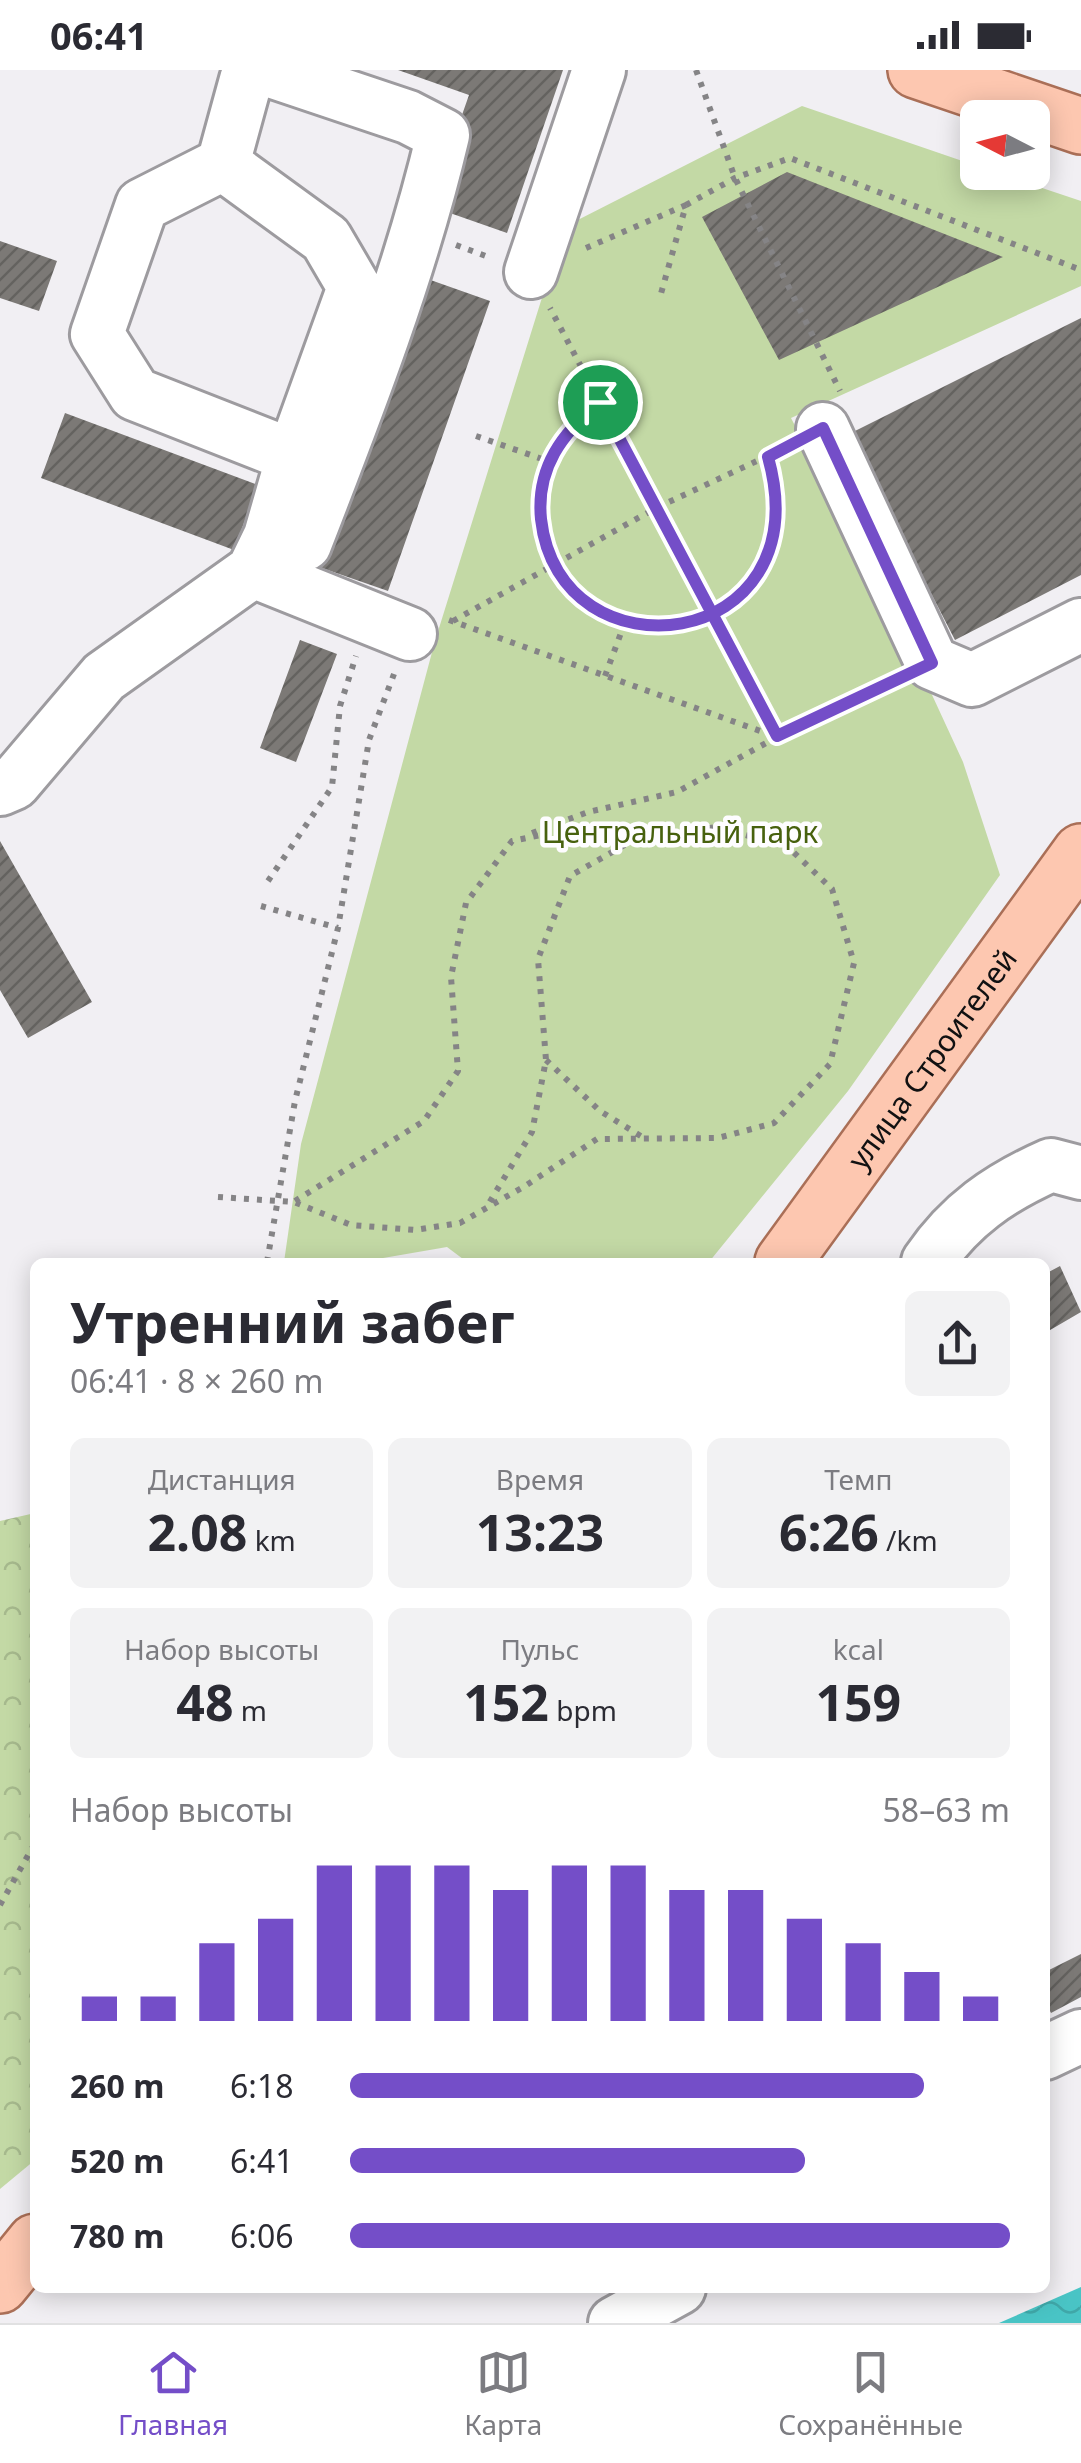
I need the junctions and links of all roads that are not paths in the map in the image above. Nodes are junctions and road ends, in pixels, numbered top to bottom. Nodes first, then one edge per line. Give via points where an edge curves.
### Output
1 (599, 70) edge
2 (916, 70) edge
3 (246, 72) edge
4 (1081, 126) edge
5 (224, 164) junction
6 (531, 272) road end
7 (823, 428) road end
8 (293, 456) junction
9 (262, 554) junction
10 (416, 622) road end
11 (1081, 624) edge
12 (0, 790) edge
13 (1081, 852) edge
14 (1081, 1173) edge
15 (786, 1258) edge
16 (931, 1258) edge
17 (1081, 2036) edge
18 (1050, 2052) edge
19 (30, 2248) edge
20 (0, 2285) edge
21 (670, 2293) edge
22 (615, 2323) edge

1 - 6 street
2 - 4 main road
3 - 5 street
3 - 9 street via 408,118 443,135 418,232 305,544
5 - 8 street via 326,239 354,287
5 - 8 street via 142,205 98,334 136,394
7 - 11 street via 932,663 972,680
8 - 9 street
9 - 10 street
9 - 12 street via 104,677
13 - 15 main road, улица Строителей
14 - 16 street via 1052,1165 1004,1186 950,1228
17 - 18 street
19 - 20 main road
21 - 22 street

